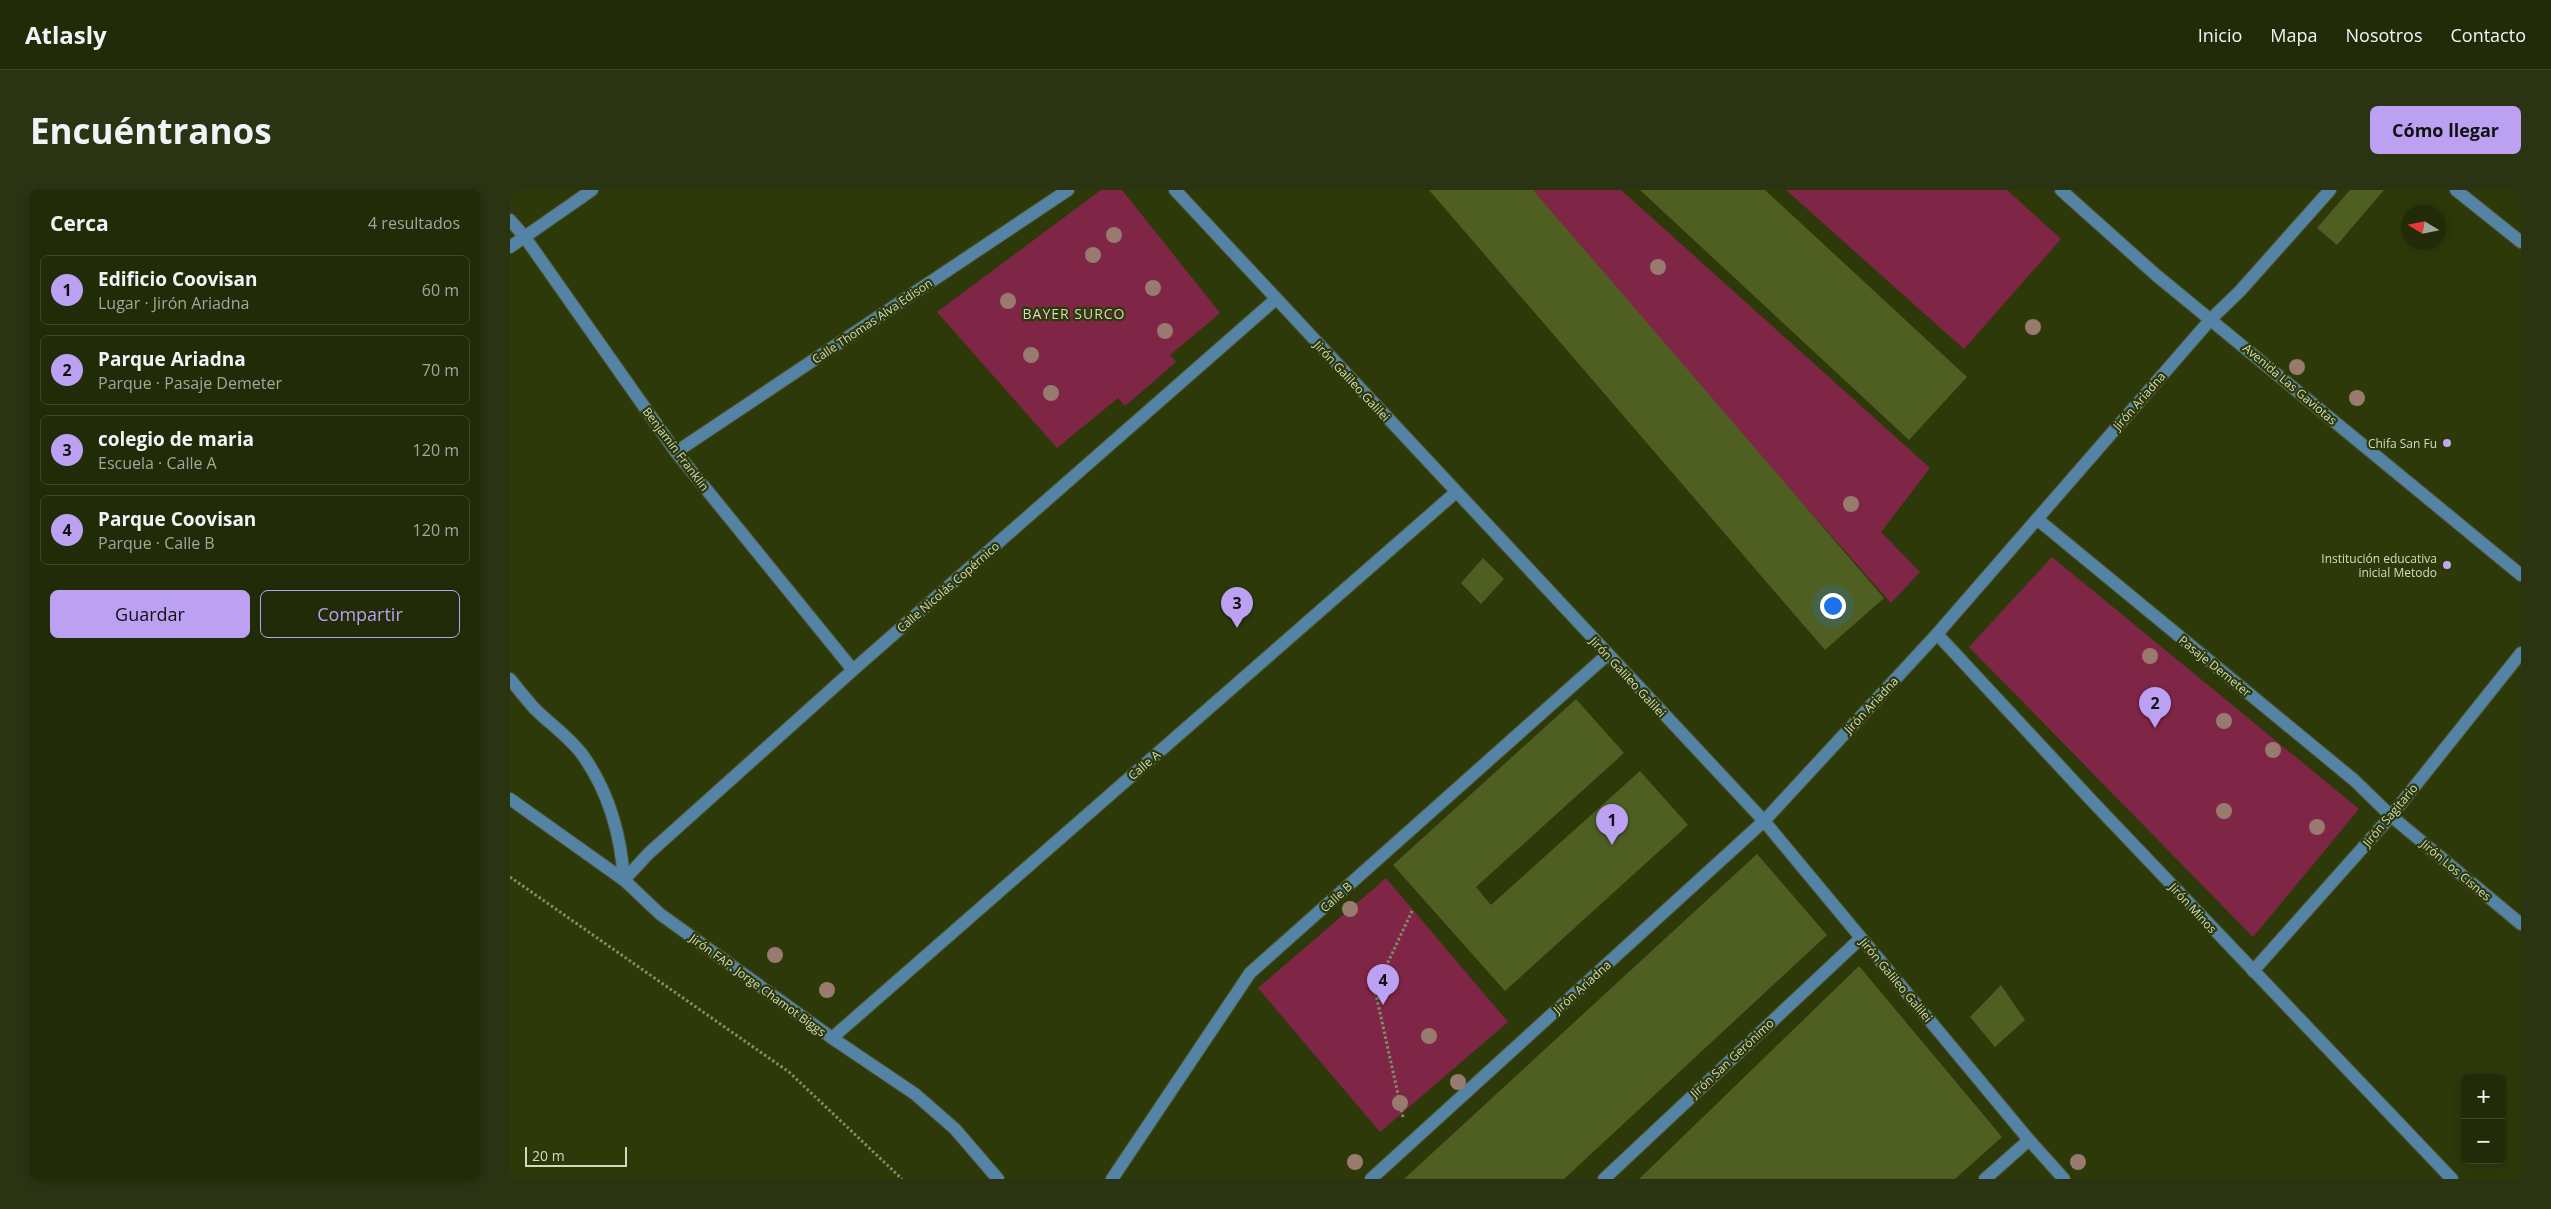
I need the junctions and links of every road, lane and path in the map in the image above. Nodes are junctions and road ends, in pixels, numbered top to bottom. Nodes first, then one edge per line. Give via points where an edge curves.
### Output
1 (592, 190) edge
2 (1068, 190) edge
3 (1175, 190) edge
4 (2061, 190) edge
5 (2330, 190) edge
6 (2456, 190) edge
7 (510, 220) edge
8 (524, 236) junction
9 (2521, 242) edge
10 (510, 246) edge
11 (1276, 299) junction
12 (2211, 319) junction
13 (676, 452) junction
14 (1455, 492) junction
15 (2037, 519) junction
16 (2521, 575) edge
17 (1937, 634) junction
18 (2521, 653) edge
19 (1607, 655) junction
20 (853, 670) junction
21 (510, 679) edge
22 (510, 799) edge
23 (2391, 816) junction
24 (1764, 821) junction
25 (510, 877) edge
26 (624, 880) junction
27 (1413, 910) dead end
28 (2521, 924) edge
29 (1861, 938) junction
30 (2253, 971) junction
31 (832, 1038) junction
32 (2029, 1140) junction
33 (1409, 1144) junction
34 (902, 1179) edge
35 (998, 1179) edge
36 (1112, 1179) edge
37 (1371, 1179) edge
38 (1604, 1179) edge
39 (1985, 1179) edge
40 (2064, 1179) edge
41 (2452, 1179) edge

1 - 8 street
2 - 13 street, Calle Thomas Alva Edison
3 - 11 street, Jirón Galileo Galilei
4 - 12 street, Avenida Las Gaviotas via 2156,275
5 - 12 street, Jirón Ariadna
6 - 9 street
7 - 8 street, Benjamín Franklin
8 - 10 street
8 - 13 street, Benjamín Franklin
11 - 14 street, Jirón Galileo Galilei
11 - 20 street, Calle Nicolás Copérnico
12 - 15 street, Jirón Ariadna
12 - 16 street, Avenida Las Gaviotas
13 - 20 street, Benjamín Franklin
14 - 19 street, Jirón Galileo Galilei
14 - 31 street, Calle A
15 - 17 street, Jirón Ariadna
15 - 23 street, Pasaje Demeter via 2354,780
17 - 24 street, Jirón Ariadna
17 - 30 street, Jirón Minos
18 - 23 street, Jirón Sagitario
19 - 24 street, Jirón Galileo Galilei
19 - 36 street, Calle B via 1250,973
20 - 26 street, Calle Nicolás Copérnico
21 - 26 street via 534,708 584,756 615,822
22 - 26 street, Jirón FAP. Jorge Chamot Biggs
23 - 28 street, Jirón Los Cisnes
23 - 30 street, Jirón Sagitario
24 - 29 street, Jirón Galileo Galilei
24 - 33 street, Jirón Ariadna
25 - 34 path via 788,1072
26 - 31 street, Jirón FAP. Jorge Chamot Biggs via 660,914
27 - 33 path via 1376,990
29 - 32 street, Jirón Galileo Galilei
29 - 38 street, Jirón San Gerónimo
30 - 41 street, Jirón Minos
31 - 35 street, Jirón FAP. Jorge Chamot Biggs via 915,1094 955,1129
32 - 39 street
32 - 40 street, Jirón Galileo Galilei
33 - 37 street, Jirón Ariadna

